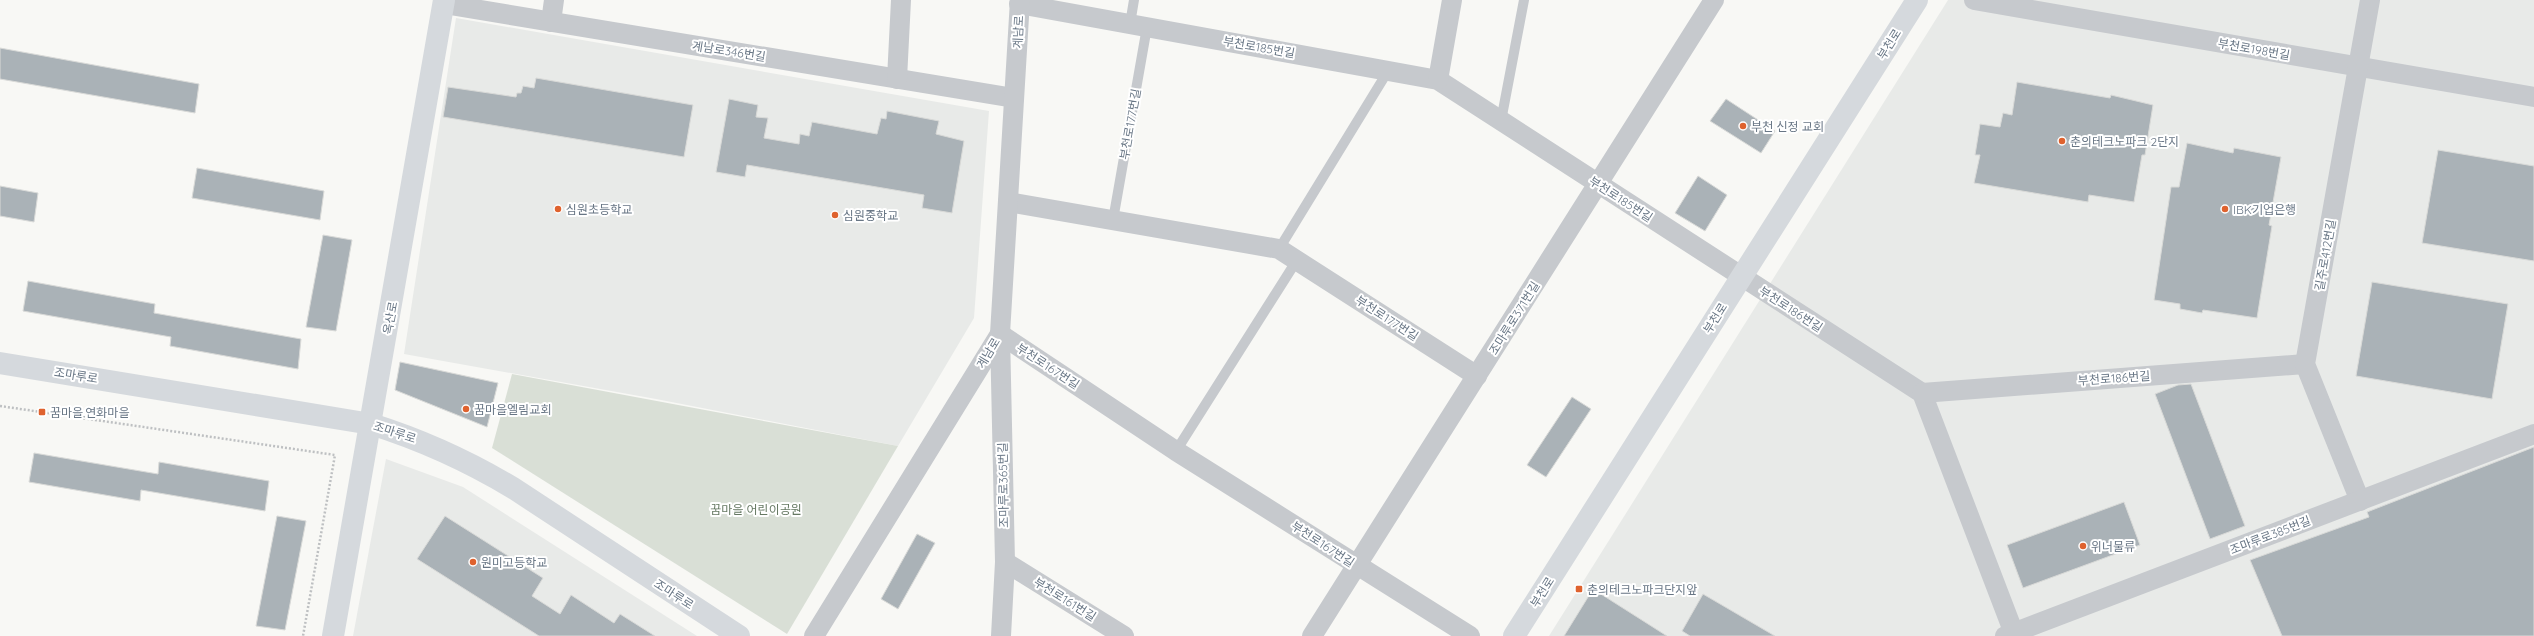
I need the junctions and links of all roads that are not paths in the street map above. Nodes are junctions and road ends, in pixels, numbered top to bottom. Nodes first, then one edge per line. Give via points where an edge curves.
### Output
1 (554, 0) edge
2 (901, 0) edge
3 (1134, 0) edge
4 (1452, 0) edge
5 (1524, 0) edge
6 (1714, 0) edge
7 (1917, 0) edge
8 (1974, 0) edge
9 (2370, 0) edge
10 (444, 2) edge
11 (1020, 2) edge
12 (551, 22) junction
13 (1139, 25) junction
14 (2359, 67) junction
15 (1388, 71) junction
16 (897, 79) junction
17 (1438, 80) junction
18 (2534, 97) edge
19 (1014, 98) junction
20 (1501, 121) junction
21 (1598, 184) junction
22 (1008, 202) junction
23 (1113, 220) junction
24 (1279, 249) junction
25 (1297, 260) junction
26 (1741, 277) junction
27 (1000, 334) junction
28 (0, 363) edge
29 (2305, 364) junction
30 (1477, 376) junction
31 (1922, 393) junction
32 (371, 424) junction
33 (2534, 434) edge
34 (1176, 451) junction
35 (2360, 501) junction
36 (1005, 562) junction
37 (1357, 566) junction
38 (2011, 635) edge
39 (334, 636) edge
40 (739, 636) edge
41 (814, 636) edge
42 (1001, 636) edge
43 (1124, 636) edge
44 (1312, 636) edge
45 (1470, 636) edge
46 (1514, 636) edge

1 - 12 street
2 - 16 street
3 - 13 lane
4 - 17 street
5 - 20 lane
6 - 21 street, 조마루로371번길
7 - 26 street, 부천로
8 - 14 street, 부천로198번길
9 - 14 street, 길주로412번길
10 - 12 street, 계남로346번길
10 - 32 street, 옥산로
11 - 13 street, 부천로185번길
11 - 19 street, 계남로
12 - 16 street, 계남로346번길
13 - 15 street, 부천로185번길
13 - 23 lane, 부천로177번길
14 - 18 street, 부천로198번길
14 - 29 street, 길주로412번길
15 - 17 street, 부천로185번길
15 - 24 lane
16 - 19 street, 계남로346번길
17 - 20 street, 부천로185번길
19 - 22 street, 계남로
20 - 21 street, 부천로185번길
21 - 26 street, 부천로185번길
21 - 30 street, 조마루로371번길
22 - 23 street, 부천로177번길
22 - 27 street, 계남로
23 - 24 street, 부천로177번길
24 - 25 street, 부천로177번길
25 - 30 street, 부천로177번길
25 - 34 lane
26 - 31 street, 부천로186번길
26 - 46 street, 부천로
27 - 34 street, 부천로167번길
27 - 36 street, 조마루로365번길
27 - 41 street, 계남로
28 - 32 street, 조마루로
29 - 31 street, 부천로186번길
29 - 35 street
30 - 37 street, 조마루로371번길
31 - 38 street
32 - 39 street, 옥산로
32 - 40 street, 조마루로 via 441,448 475,465
33 - 35 street, 조마루로385번길
34 - 37 street, 부천로167번길
35 - 38 street, 조마루로385번길
36 - 42 street, 조마루로365번길
36 - 43 street, 부천로161번길
37 - 44 street, 조마루로371번길
37 - 45 street, 부천로167번길

